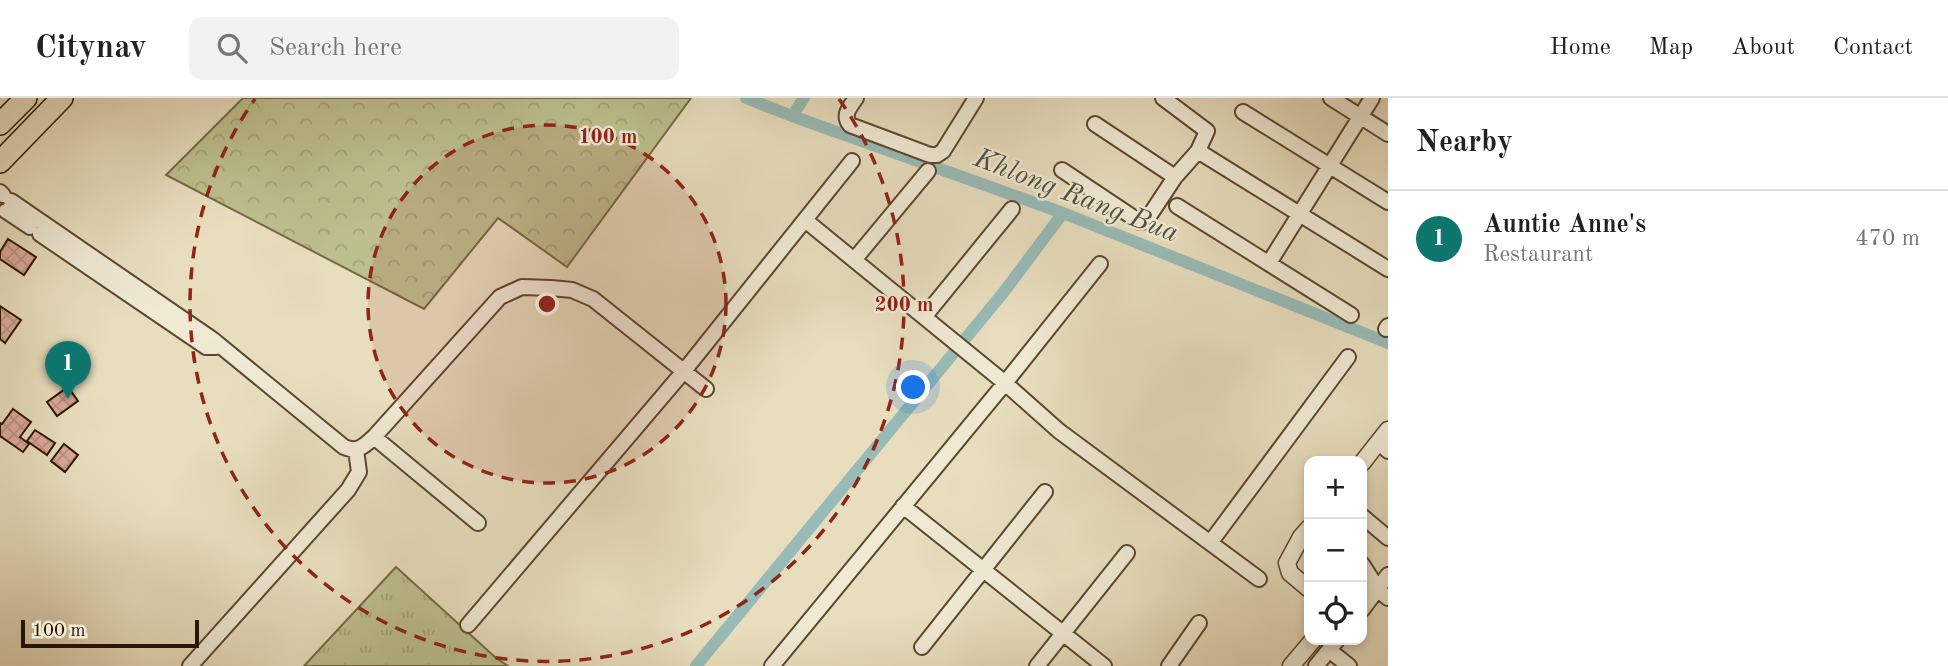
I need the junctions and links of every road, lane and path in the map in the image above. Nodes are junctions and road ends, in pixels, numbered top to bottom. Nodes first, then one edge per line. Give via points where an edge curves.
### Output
1 (26, 98) edge
2 (62, 98) edge
3 (856, 98) edge
4 (976, 98) edge
5 (1163, 98) edge
6 (1331, 98) edge
7 (1372, 98) edge
8 (1243, 111) dead end
9 (1360, 117) junction
10 (0, 124) edge
11 (1095, 124) dead end
12 (1388, 134) edge
13 (1198, 151) junction
14 (852, 160) dead end
15 (0, 162) edge
16 (1329, 166) junction
17 (1062, 170) dead end
18 (928, 171) dead end
19 (1175, 177) junction
20 (1388, 202) edge
21 (1177, 206) dead end
22 (1012, 209) dead end
23 (17, 211) edge
24 (1299, 215) junction
25 (805, 220) junction
26 (58, 240) junction
27 (854, 260) junction
28 (1269, 263) junction
29 (1100, 264) dead end
30 (1388, 269) edge
31 (1351, 315) dead end
32 (924, 317) junction
33 (1348, 357) dead end
34 (684, 371) junction
35 (1005, 383) junction
36 (706, 389) dead end
37 (1388, 430) edge
38 (374, 437) junction
39 (356, 450) junction
40 (1367, 457) edge
41 (1045, 492) dead end
42 (903, 506) junction
43 (1366, 519) edge
44 (478, 523) dead end
45 (1388, 538) edge
46 (1304, 539) edge
47 (1210, 543) junction
48 (1126, 553) dead end
49 (983, 569) junction
50 (1367, 571) edge
51 (1388, 575) edge
52 (1259, 579) dead end
53 (1304, 585) edge
54 (1367, 585) edge
55 (1383, 594) edge
56 (1367, 606) edge
57 (1199, 623) dead end
58 (468, 625) dead end
59 (1063, 633) junction
60 (1309, 645) edge
61 (1333, 645) edge
62 (922, 647) dead end
63 (190, 666) edge
64 (772, 666) edge
65 (1037, 666) edge
66 (1104, 666) edge
67 (1169, 666) edge
68 (1291, 666) edge
69 (1316, 666) edge
70 (1349, 666) edge

1 - 10 main road
2 - 15 main road
3 - 4 street via 846,113 850,125 930,155 943,151
5 - 13 street via 1206,129
6 - 9 street
7 - 9 street
8 - 16 street
9 - 12 street
9 - 16 street
11 - 19 street
13 - 19 street
13 - 24 street
14 - 25 street
16 - 20 street
16 - 24 street
17 - 19 street via 1143,223
18 - 27 street
21 - 28 street
22 - 32 street
23 - 26 street
23 - 26 street
24 - 28 street
24 - 30 street
25 - 27 street
25 - 34 street
26 - 39 street via 206,347 221,346 344,447
27 - 32 street
28 - 31 street
29 - 35 street
32 - 35 street
33 - 47 street
34 - 36 street
34 - 38 street via 593,299 572,290 522,287 500,297
34 - 58 street
35 - 42 street
35 - 47 street via 1059,431
37 - 40 street
38 - 39 street
38 - 44 street
39 - 63 street via 359,472 348,490
41 - 49 street
42 - 49 street
42 - 64 street
43 - 45 street
46 - 53 street via 1287,559 1290,573
47 - 52 street
48 - 59 street
49 - 59 street
49 - 62 street
50 - 55 street
51 - 55 street
54 - 55 street
55 - 56 street
57 - 67 street
59 - 65 street
59 - 66 street
60 - 68 street
61 - 69 street
61 - 70 street

